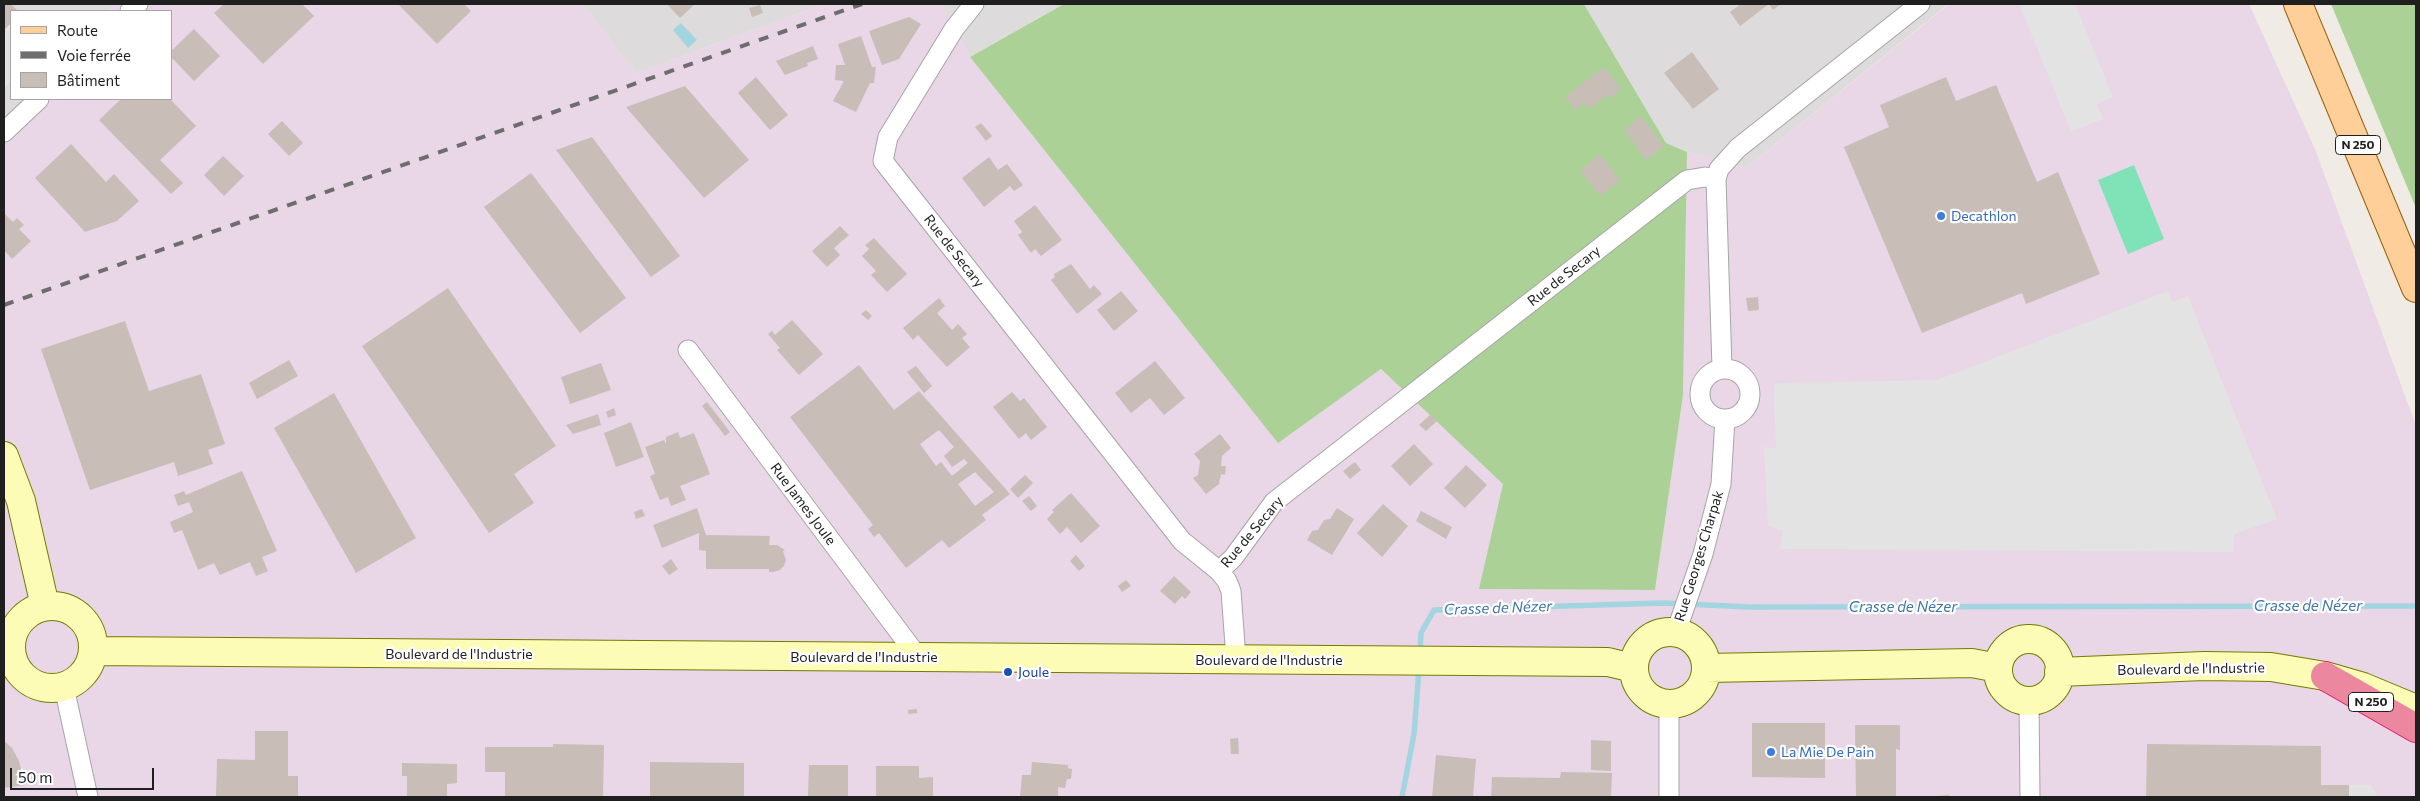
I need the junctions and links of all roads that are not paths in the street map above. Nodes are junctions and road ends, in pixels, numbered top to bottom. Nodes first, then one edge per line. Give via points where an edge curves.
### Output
1 (974, 4) edge
2 (1920, 4) edge
3 (2298, 4) edge
4 (38, 100) edge
5 (4, 132) edge
6 (1716, 179) junction
7 (2416, 288) edge
8 (688, 350) dead end
9 (1722, 368) junction
10 (1725, 419) junction
11 (4, 456) edge
12 (1219, 572) junction
13 (45, 606) junction
14 (1680, 622) junction
15 (93, 651) junction
16 (7, 652) edge
17 (918, 657) junction
18 (1236, 659) junction
19 (1634, 668) junction
20 (1706, 668) junction
21 (1998, 668) junction
22 (2060, 672) junction
23 (2325, 676) joint
24 (64, 687) junction
25 (2029, 701) junction
26 (1670, 704) junction
27 (2414, 712) edge
28 (88, 797) edge
29 (1669, 797) edge
30 (2030, 797) edge

1 - 12 street, Rue de Secary via 954,29 888,137 883,161 1182,541
2 - 6 street via 1738,148 1725,161
3 - 7 main road, N 250
4 - 5 street
6 - 9 street
6 - 12 street, Rue de Secary via 1687,180 1274,502
8 - 17 street, Rue James Joule
9 - 10 street via 1707,376 1700,391 1709,414
9 - 10 street via 1743,375 1748,381 1751,396 1745,410
10 - 14 street, Rue Georges Charpak via 1721,484 1703,554
11 - 13 street via 21,501
12 - 18 street, Rue de Secary via 1231,591
13 - 15 street via 58,606 74,612 92,635
13 - 16 street via 26,614 12,632
14 - 19 street via 1651,636 1636,655
14 - 20 street via 1685,635 1700,649
15 - 17 street, Boulevard de l'Industrie
15 - 24 street via 87,670 74,683
16 - 24 street via 18,673 30,684 45,689
17 - 18 street, Boulevard de l'Industrie
18 - 19 street, Boulevard de l'Industrie via 1608,662
19 - 26 street via 1640,689 1658,702
20 - 21 street via 1972,663
20 - 26 street via 1704,679 1695,693
21 - 22 street via 2001,657 2015,642 2031,640 2046,645 2054,652
21 - 25 street via 1999,678 2010,695
22 - 23 street, Boulevard de l'Industrie via 2204,666 2271,668
22 - 25 street via 2053,689 2038,700
23 - 27 highway, N 250
24 - 28 street
25 - 30 street
26 - 29 street

